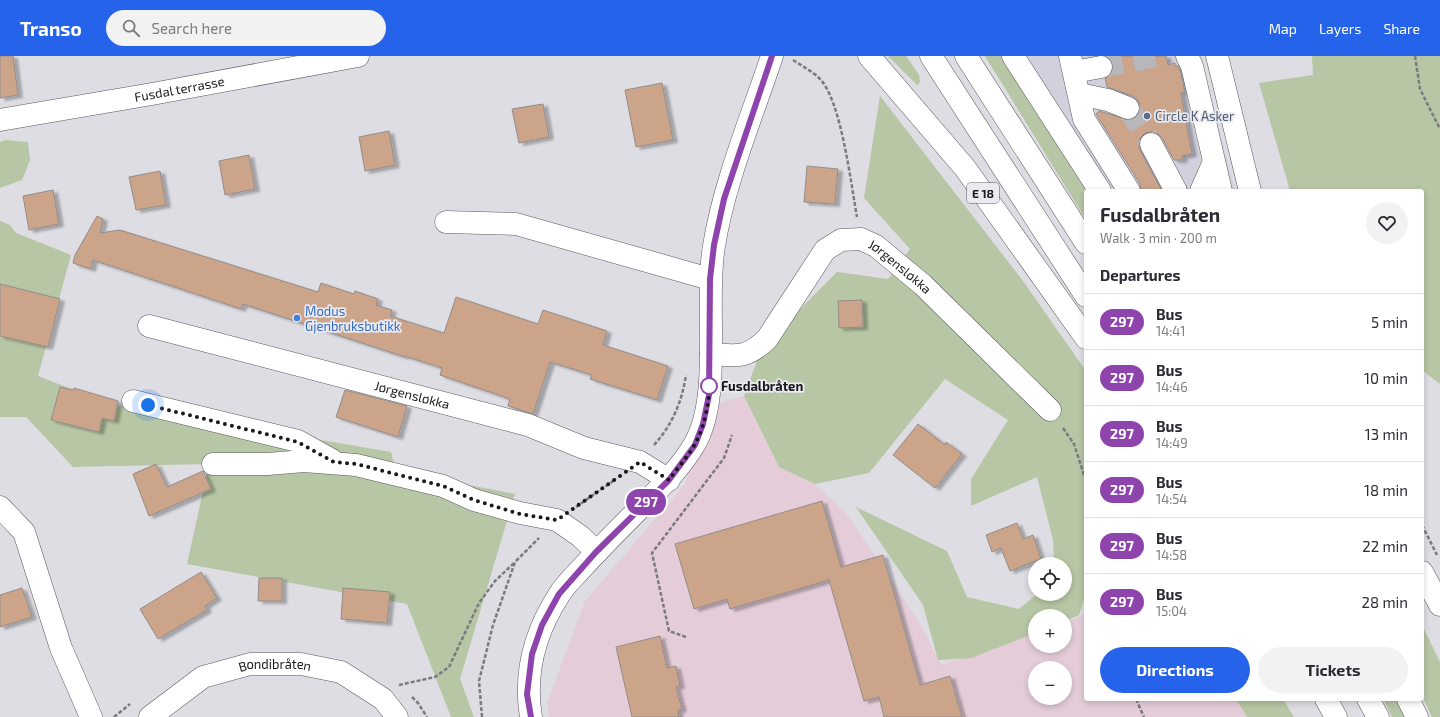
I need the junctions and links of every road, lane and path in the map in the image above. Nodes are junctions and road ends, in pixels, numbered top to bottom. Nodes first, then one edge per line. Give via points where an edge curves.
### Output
1 (358, 56) edge
2 (869, 56) edge
3 (931, 56) edge
4 (966, 56) edge
5 (1013, 56) edge
6 (1188, 56) edge
7 (1217, 56) edge
8 (1415, 56) edge
9 (781, 57) edge
10 (1072, 64) edge
11 (1101, 67) tunnel mouth
12 (1079, 94) junction
13 (1128, 108) tunnel mouth
14 (0, 120) edge
15 (1440, 129) edge
16 (1151, 144) tunnel mouth
17 (1213, 164) junction
18 (1099, 189) edge
19 (1128, 189) edge
20 (1175, 189) edge
21 (1202, 189) edge
22 (1219, 189) edge
23 (1250, 189) edge
24 (446, 222) dead end
25 (861, 239) junction
26 (1084, 240) edge
27 (710, 279) junction
28 (1084, 293) edge
29 (150, 326) dead end
30 (1084, 335) edge
31 (710, 354) junction
32 (686, 373) dead end
33 (133, 401) dead end
34 (1050, 410) joint
35 (732, 435) dead end
36 (334, 462) junction
37 (640, 462) junction
38 (213, 464) dead end
39 (1084, 475) edge
40 (669, 480) junction
41 (0, 507) edge
42 (557, 520) junction
43 (1424, 529) edge
44 (596, 552) junction
45 (1440, 560) edge
46 (515, 562) junction
47 (1424, 576) edge
48 (1440, 605) edge
49 (686, 637) dead end
50 (397, 686) dead end
51 (1137, 701) edge
52 (1327, 701) edge
53 (1369, 701) edge
54 (1409, 701) edge
55 (91, 717) edge
56 (150, 717) edge
57 (397, 717) edge
58 (482, 717) edge
59 (531, 717) edge
60 (1144, 717) edge
61 (1336, 717) edge
62 (1378, 717) edge
63 (1416, 717) edge

1 - 14 main road, Fusdal terrasse
2 - 30 main road, E 18 via 965,168
3 - 28 main road, E 18
4 - 26 main road
5 - 18 main road
6 - 17 main road
7 - 23 main road
8 - 15 path via 1420,89
9 - 25 path via 819,78 830,92 837,114
9 - 27 main road via 724,199
10 - 11 main road
10 - 12 main road
12 - 13 main road via 1108,100
12 - 19 main road via 1086,124
16 - 20 main road
17 - 21 main road
17 - 22 main road
24 - 27 main road via 516,224
25 - 31 main road, Jørgensløkka via 841,240 825,250 767,339 754,351 736,356
25 - 34 main road, Jørgensløkka via 876,246 923,285
27 - 31 main road
29 - 37 main road, Jørgensløkka via 528,425 584,448
31 - 40 main road via 709,395 703,424 695,445
32 - 37 path via 680,403 673,420
33 - 36 main road via 298,442
34 - 39 path via 1074,444
35 - 49 path via 724,458 652,553 669,631
36 - 38 main road
36 - 42 main road via 356,464 443,486 474,500 520,514
37 - 40 main road, Jørgensløkka
37 - 42 path
40 - 44 main road
41 - 55 main road via 24,532 61,648
42 - 44 main road via 580,536
42 - 46 path
43 - 45 path
44 - 59 main road via 559,594 542,625 532,654 527,694
46 - 50 path via 495,582 480,603 449,667 435,677
46 - 58 path via 493,625 479,681
47 - 48 main road
51 - 60 path
52 - 61 main road
53 - 62 main road
54 - 63 main road
56 - 57 main road, Bondibråten via 203,677 250,664 301,664 341,672 383,699

